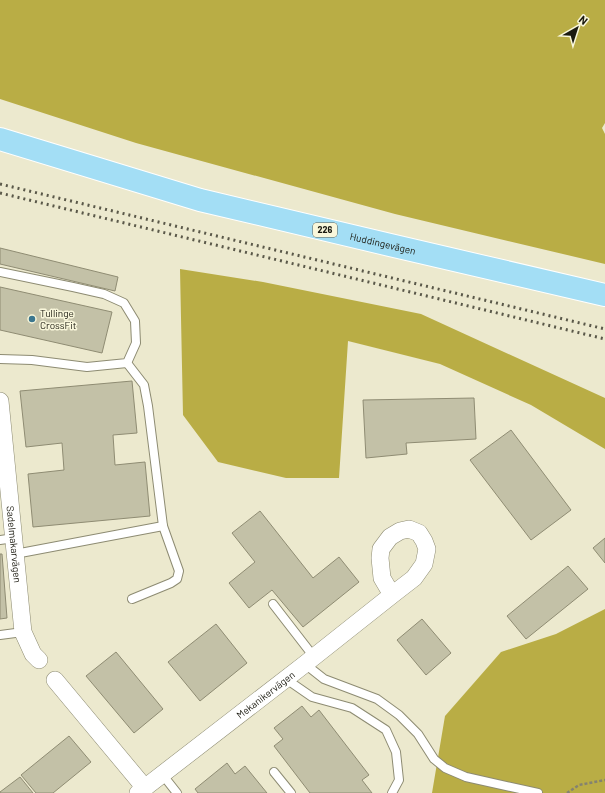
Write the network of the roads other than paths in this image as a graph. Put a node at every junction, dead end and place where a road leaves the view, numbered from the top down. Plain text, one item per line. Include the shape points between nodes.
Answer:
1 (0, 134) edge
2 (0, 139) edge
3 (47, 154) junction
4 (0, 272) edge
5 (605, 295) edge
6 (0, 359) edge
7 (127, 363) junction
8 (0, 401) edge
9 (2, 439) edge
10 (3, 464) edge
11 (163, 526) junction
12 (10, 544) edge
13 (392, 595) dead end
14 (132, 599) dead end
15 (273, 604) dead end
16 (23, 632) junction
17 (0, 635) edge
18 (39, 660) dead end
19 (309, 661) junction
20 (286, 679) junction
21 (55, 680) dead end
22 (274, 772) dead end
23 (162, 774) junction
24 (141, 790) edge
25 (177, 793) edge
26 (291, 793) edge
27 (392, 793) edge
28 (538, 793) edge

1 - 3 main road, Huddingevägen / 226
2 - 3 main road, Huddingevägen / 226
3 - 5 main road, Huddingevägen / 226 via 200,200
4 - 7 lane via 104,294 124,303 134,321 136,343
6 - 7 lane via 87,367
7 - 11 lane via 144,385
8 - 9 street, Sadelmakarvägen
9 - 10 street, Sadelmakarvägen
10 - 12 street, Sadelmakarvägen
11 - 12 lane
11 - 14 lane via 178,571 177,579
12 - 16 street, Sadelmakarvägen
13 - 19 street, Mekanikervägen
15 - 19 lane
16 - 17 lane
16 - 18 street, Sadelmakarvägen
19 - 20 street, Mekanikervägen
19 - 28 lane via 324,678 377,699 399,715 418,734 434,759 445,768 466,777
20 - 23 street, Mekanikervägen
20 - 27 lane via 312,697 352,708 386,730 396,752 399,780
21 - 24 street
22 - 26 lane
23 - 24 street, Mekanikervägen
23 - 25 lane

